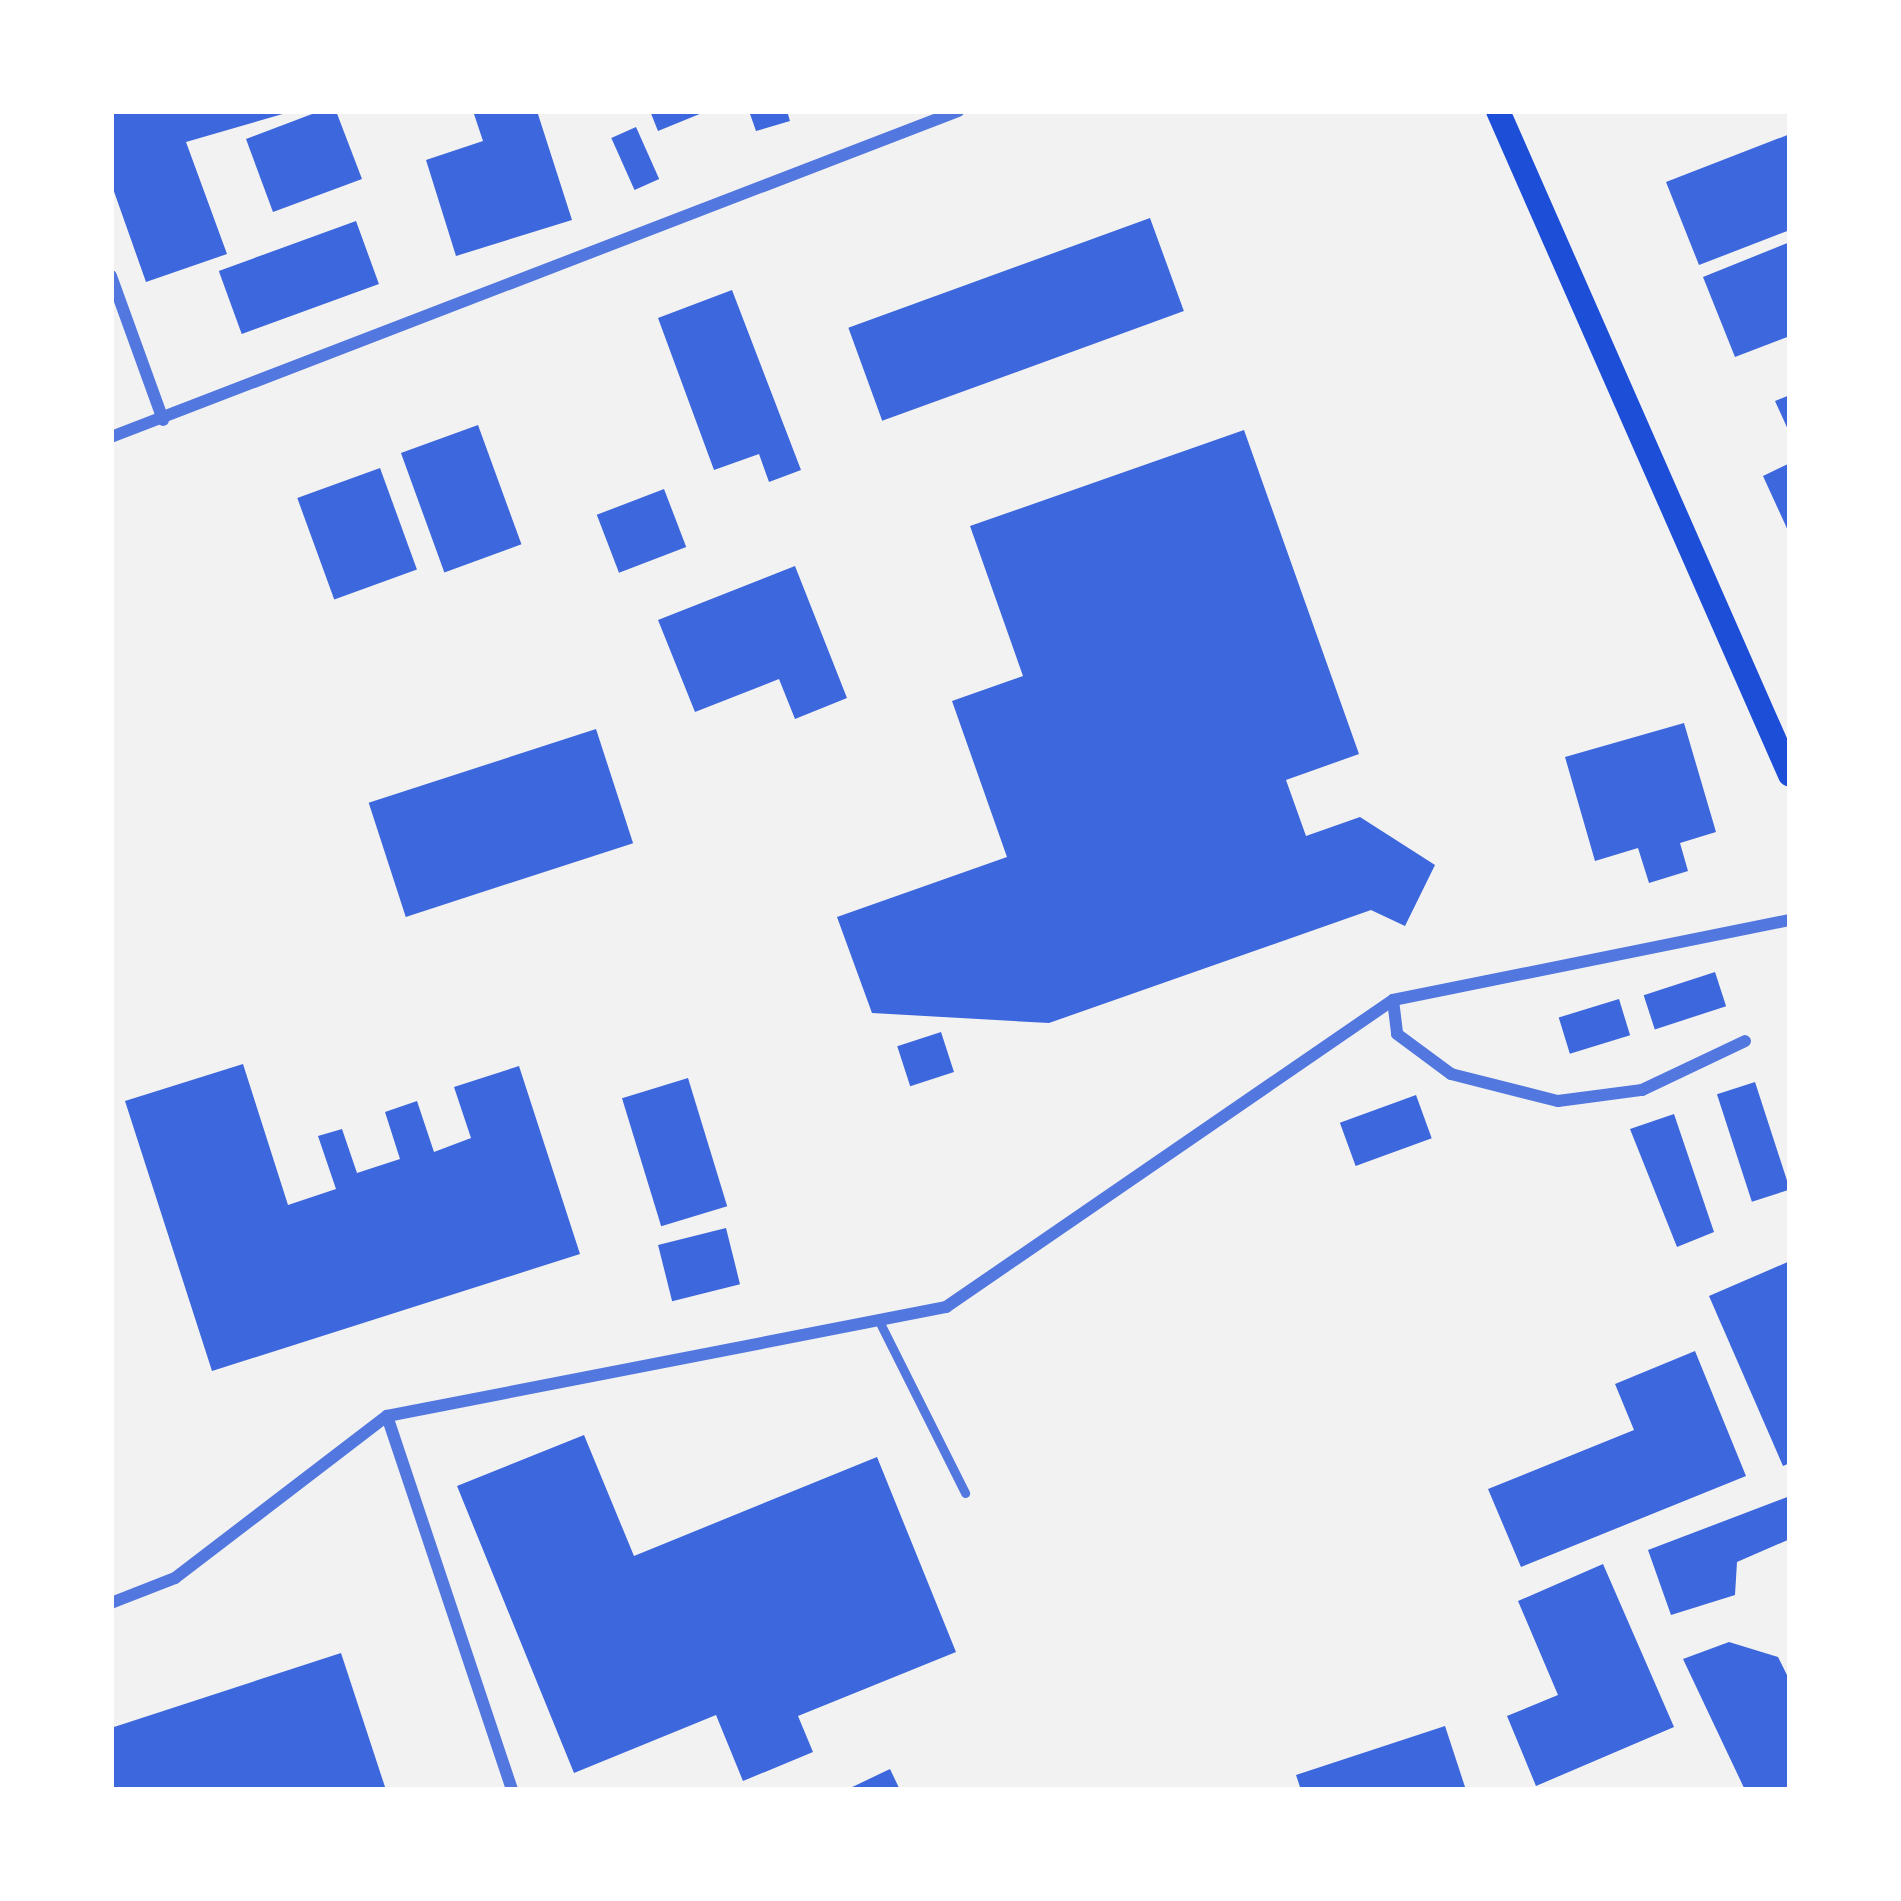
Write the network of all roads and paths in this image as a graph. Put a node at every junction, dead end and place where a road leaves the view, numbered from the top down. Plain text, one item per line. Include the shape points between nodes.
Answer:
1 (958, 111) edge
2 (1498, 111) edge
3 (111, 276) edge
4 (163, 420) junction
5 (111, 437) edge
6 (1790, 775) edge
7 (1790, 920) edge
8 (1394, 1000) junction
9 (1744, 1041) dead end
10 (881, 1325) junction
11 (387, 1417) junction
12 (964, 1493) dead end
13 (111, 1603) edge
14 (512, 1790) edge

1 - 4 street
2 - 6 main road
3 - 4 street
4 - 5 street
7 - 8 street
8 - 9 street via 1396,1034 1451,1074 1558,1101 1642,1090
8 - 10 street via 1055,1238 946,1307
10 - 11 street
10 - 12 lane
11 - 13 street via 175,1578
11 - 14 street

